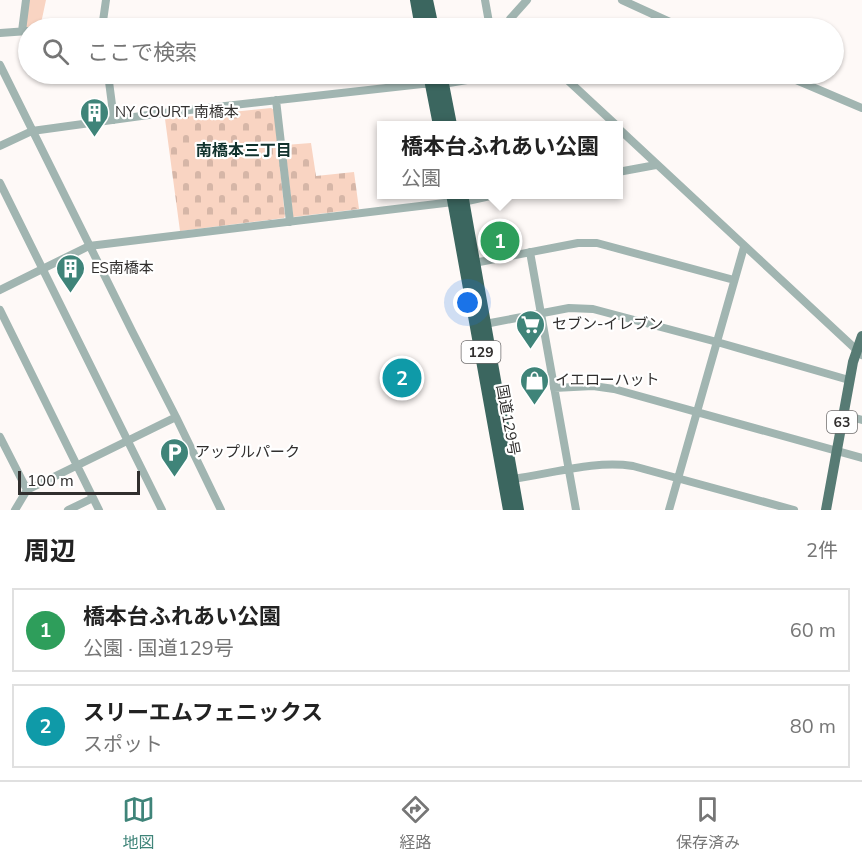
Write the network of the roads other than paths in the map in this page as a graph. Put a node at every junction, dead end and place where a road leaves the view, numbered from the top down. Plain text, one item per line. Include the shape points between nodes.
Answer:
1 (26, 0) edge
2 (106, 0) edge
3 (416, 0) edge
4 (427, 0) edge
5 (485, 0) edge
6 (527, 0) edge
7 (622, 0) edge
8 (26, 18) edge
9 (103, 18) edge
10 (419, 18) edge
11 (431, 18) edge
12 (488, 18) edge
13 (512, 18) edge
14 (661, 18) edge
15 (18, 32) edge
16 (0, 33) edge
17 (0, 65) edge
18 (109, 84) edge
19 (392, 84) edge
20 (436, 84) edge
21 (438, 84) edge
22 (572, 84) edge
23 (806, 84) edge
24 (276, 100) junction
25 (862, 108) edge
26 (114, 120) junction
27 (439, 121) edge
28 (449, 121) edge
29 (611, 121) edge
30 (32, 131) junction
31 (623, 133) edge
32 (0, 146) edge
33 (656, 165) junction
34 (623, 171) edge
35 (0, 183) edge
36 (450, 199) edge
37 (457, 199) edge
38 (457, 199) edge
39 (290, 222) junction
40 (89, 246) junction
41 (744, 247) junction
42 (530, 252) junction
43 (474, 263) junction
44 (42, 270) junction
45 (734, 280) junction
46 (0, 290) edge
47 (0, 310) edge
48 (540, 314) junction
49 (484, 324) junction
50 (862, 336) edge
51 (717, 342) junction
52 (859, 353) edge
53 (849, 380) junction
54 (554, 388) junction
55 (696, 413) junction
56 (843, 415) junction
57 (176, 417) junction
58 (862, 420) edge
59 (0, 437) edge
60 (127, 440) junction
61 (837, 451) junction
62 (4, 453) edge
63 (862, 458) edge
64 (77, 465) junction
65 (569, 470) junction
66 (678, 478) junction
67 (512, 480) junction
68 (27, 490) junction
69 (93, 498) junction
70 (15, 510) edge
71 (68, 510) edge
72 (99, 510) edge
73 (162, 510) edge
74 (221, 510) edge
75 (509, 510) edge
76 (518, 510) edge
77 (576, 510) edge
78 (669, 510) edge
79 (794, 510) edge
80 (826, 510) edge

1 - 8 street
2 - 9 street
3 - 10 highway
4 - 11 highway
5 - 12 street
6 - 13 street
7 - 14 street
15 - 16 street
17 - 30 street
18 - 26 street
19 - 24 street
20 - 27 highway
21 - 28 highway
22 - 29 street
23 - 25 street
24 - 26 street
24 - 39 street
26 - 30 street
30 - 32 street
30 - 40 street
31 - 33 street
33 - 34 street
33 - 41 street
35 - 44 street
36 - 39 street
37 - 43 highway, 国道129号 / 129
38 - 75 highway, 国道129号 / 129
39 - 40 street
40 - 44 street
40 - 57 street
41 - 45 street
41 - 52 street
42 - 43 street
42 - 45 street via 597,243
42 - 48 street
43 - 49 highway, 国道129号 / 129
44 - 46 street
44 - 60 street
45 - 51 street
47 - 64 street
48 - 49 street
48 - 51 street via 569,308 593,309
48 - 54 street
49 - 67 highway, 国道129号 / 129
50 - 52 main road, 63
51 - 53 street
51 - 55 street
52 - 53 main road, 63
53 - 56 main road, 63
54 - 55 street via 602,387
54 - 65 street
55 - 61 street
55 - 66 street
56 - 58 street
56 - 61 main road, 63
57 - 60 street
57 - 74 street
59 - 62 street
60 - 64 street
60 - 73 street
61 - 63 street
61 - 80 main road, 63
62 - 68 street
64 - 68 street
64 - 69 street
65 - 66 street via 613,464
65 - 67 street
65 - 77 street
66 - 78 street
66 - 79 street
67 - 76 highway, 国道129号 / 129
68 - 70 street
69 - 71 street
69 - 72 street

